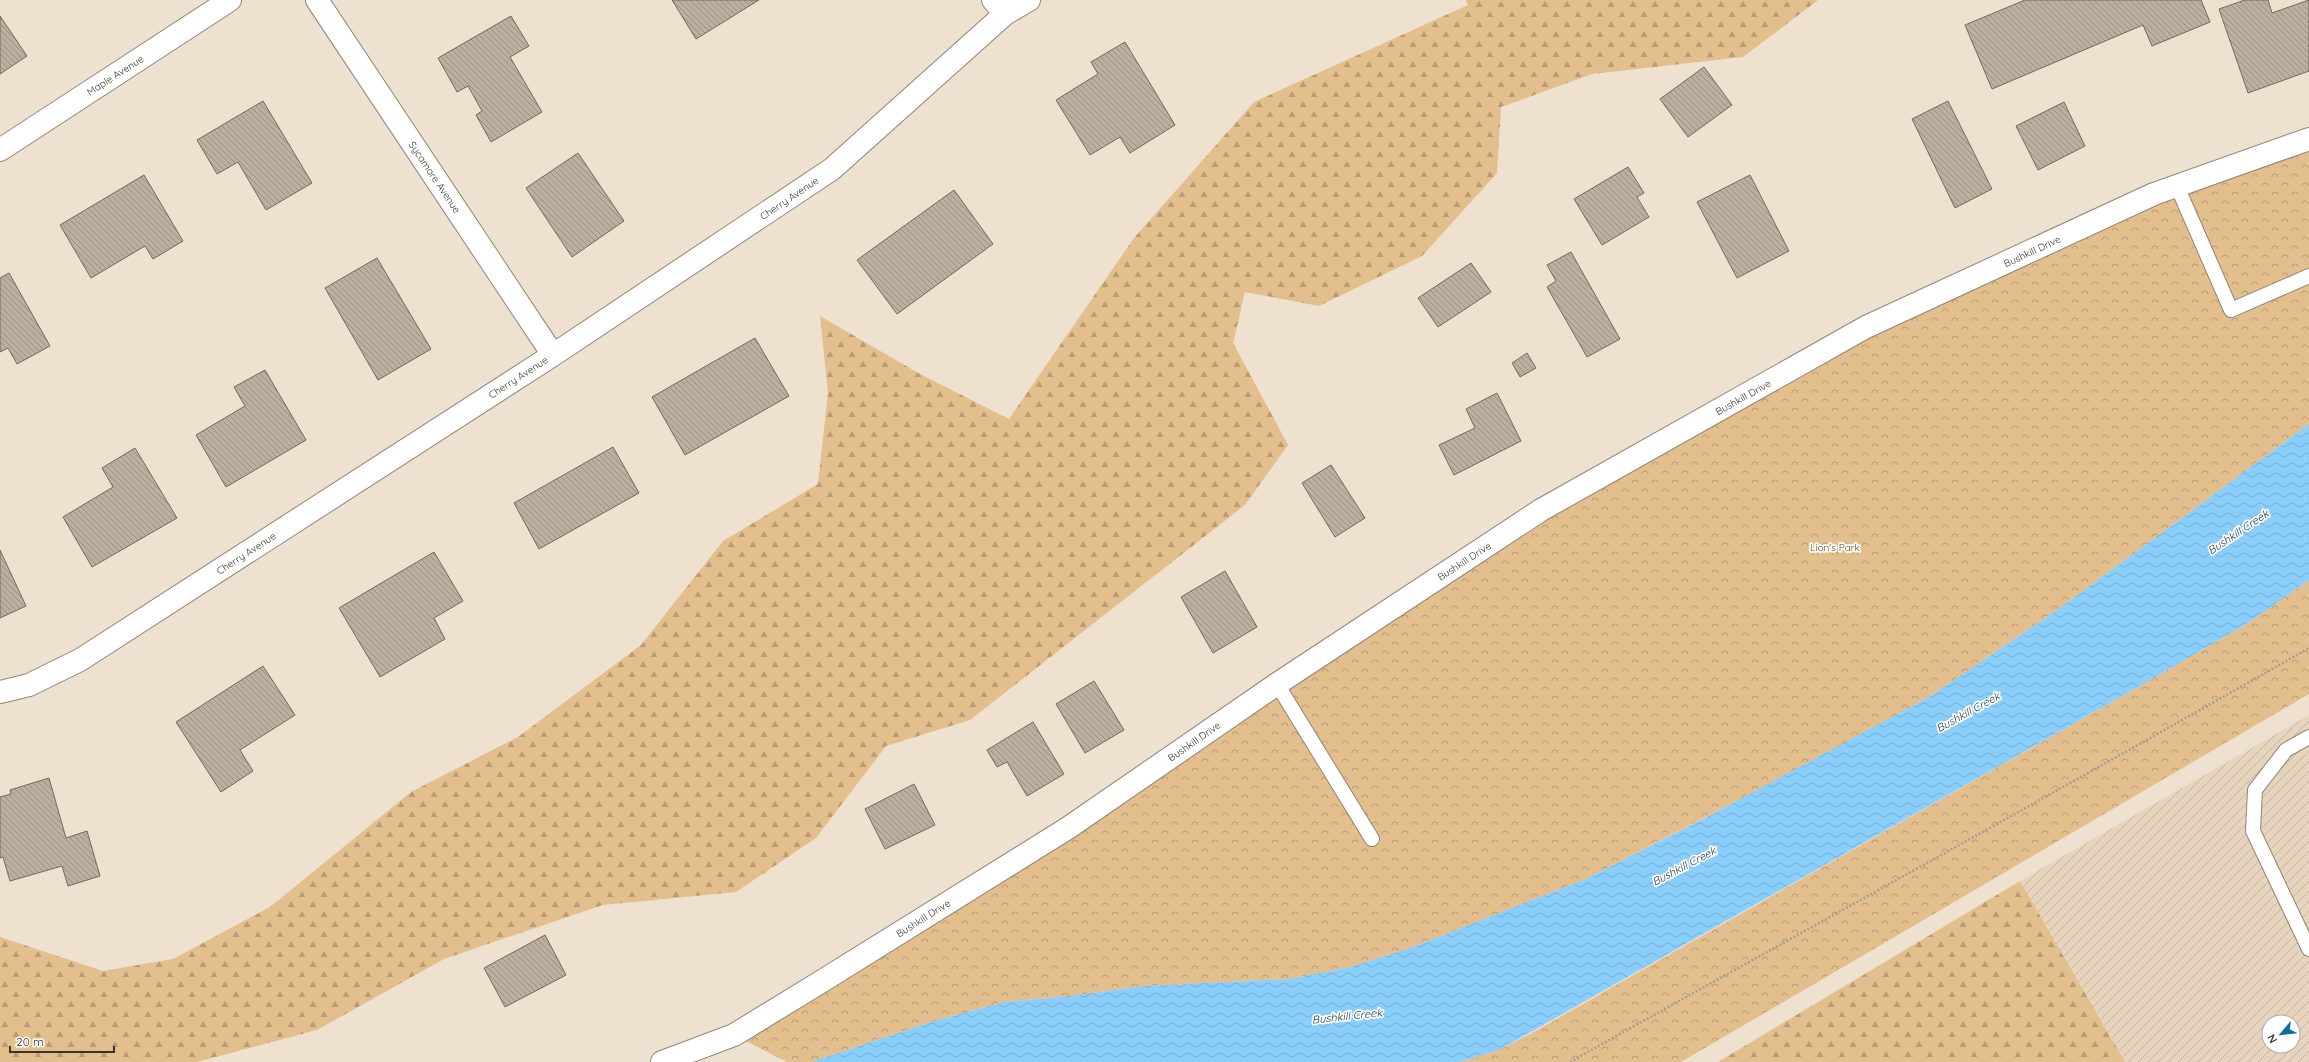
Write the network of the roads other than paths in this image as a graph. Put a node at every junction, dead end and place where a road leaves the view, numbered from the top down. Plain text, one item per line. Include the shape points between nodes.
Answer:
1 (230, 0) edge
2 (317, 0) edge
3 (1030, 0) edge
4 (999, 7) edge
5 (2309, 140) edge
6 (0, 150) edge
7 (2177, 186) junction
8 (2309, 276) edge
9 (553, 355) junction
10 (1277, 684) junction
11 (0, 692) edge
12 (2309, 737) edge
13 (1372, 840) dead end
14 (2309, 949) edge
15 (662, 1062) edge

1 - 6 street, Maple Avenue
2 - 9 street, Sycamore Avenue
3 - 4 street, Cherry Avenue
4 - 9 street, Cherry Avenue via 832,169
5 - 7 street, Bushkill Drive
7 - 8 lane via 2231,310
7 - 10 street, Bushkill Drive via 2154,194 1866,327 1541,510
9 - 11 street, Cherry Avenue via 80,660 29,685
10 - 13 lane
10 - 15 street, Bushkill Drive via 1068,828 734,1035
12 - 14 lane via 2286,750 2255,790 2253,831

